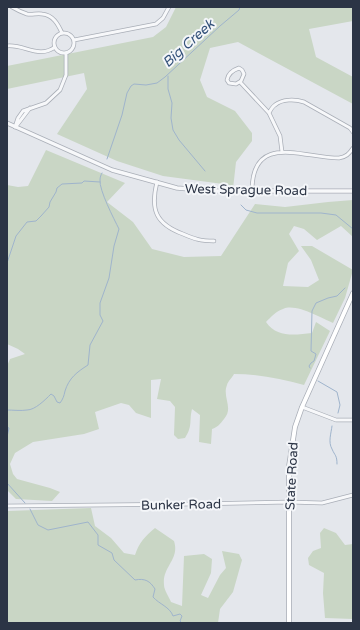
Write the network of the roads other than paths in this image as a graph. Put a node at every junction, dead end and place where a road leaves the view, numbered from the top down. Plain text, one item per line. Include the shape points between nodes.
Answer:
1 (12, 7) edge
2 (169, 7) edge
3 (62, 33) junction
4 (74, 40) junction
5 (7, 46) edge
6 (54, 47) junction
7 (66, 53) junction
8 (240, 82) junction
9 (269, 113) junction
10 (7, 123) edge
11 (15, 127) junction
12 (353, 132) edge
13 (353, 148) edge
14 (282, 152) junction
15 (157, 182) junction
16 (252, 191) junction
17 (353, 191) edge
18 (214, 241) dead end
19 (353, 293) edge
20 (302, 407) junction
21 (353, 420) edge
22 (353, 495) edge
23 (289, 502) junction
24 (7, 506) edge
25 (289, 623) edge

1 - 3 street via 29,14 49,16 58,23
2 - 4 street via 156,24
3 - 4 street via 70,35
3 - 6 street via 54,38
4 - 7 street via 73,47
5 - 6 street via 14,45 33,52 51,50
6 - 7 street via 59,52
7 - 11 street via 66,75 60,90 46,103 23,111
8 - 8 street via 244,74 239,68 229,74 227,80 232,84
8 - 9 street
9 - 12 street via 275,105 288,100 298,100
9 - 14 street via 280,136
10 - 11 street, West Sprague Road
11 - 15 street, West Sprague Road via 112,170
13 - 14 street via 345,157 339,158
14 - 16 street via 266,157 256,166
15 - 16 street, West Sprague Road via 177,188
15 - 18 street via 153,200 161,221 168,227 201,241
16 - 17 street, West Sprague Road
19 - 20 main road, State Road
20 - 21 street via 336,420
20 - 23 main road, State Road via 290,453
22 - 23 street, Bunker Road via 322,503
23 - 24 street, Bunker Road
23 - 25 main road, State Road

